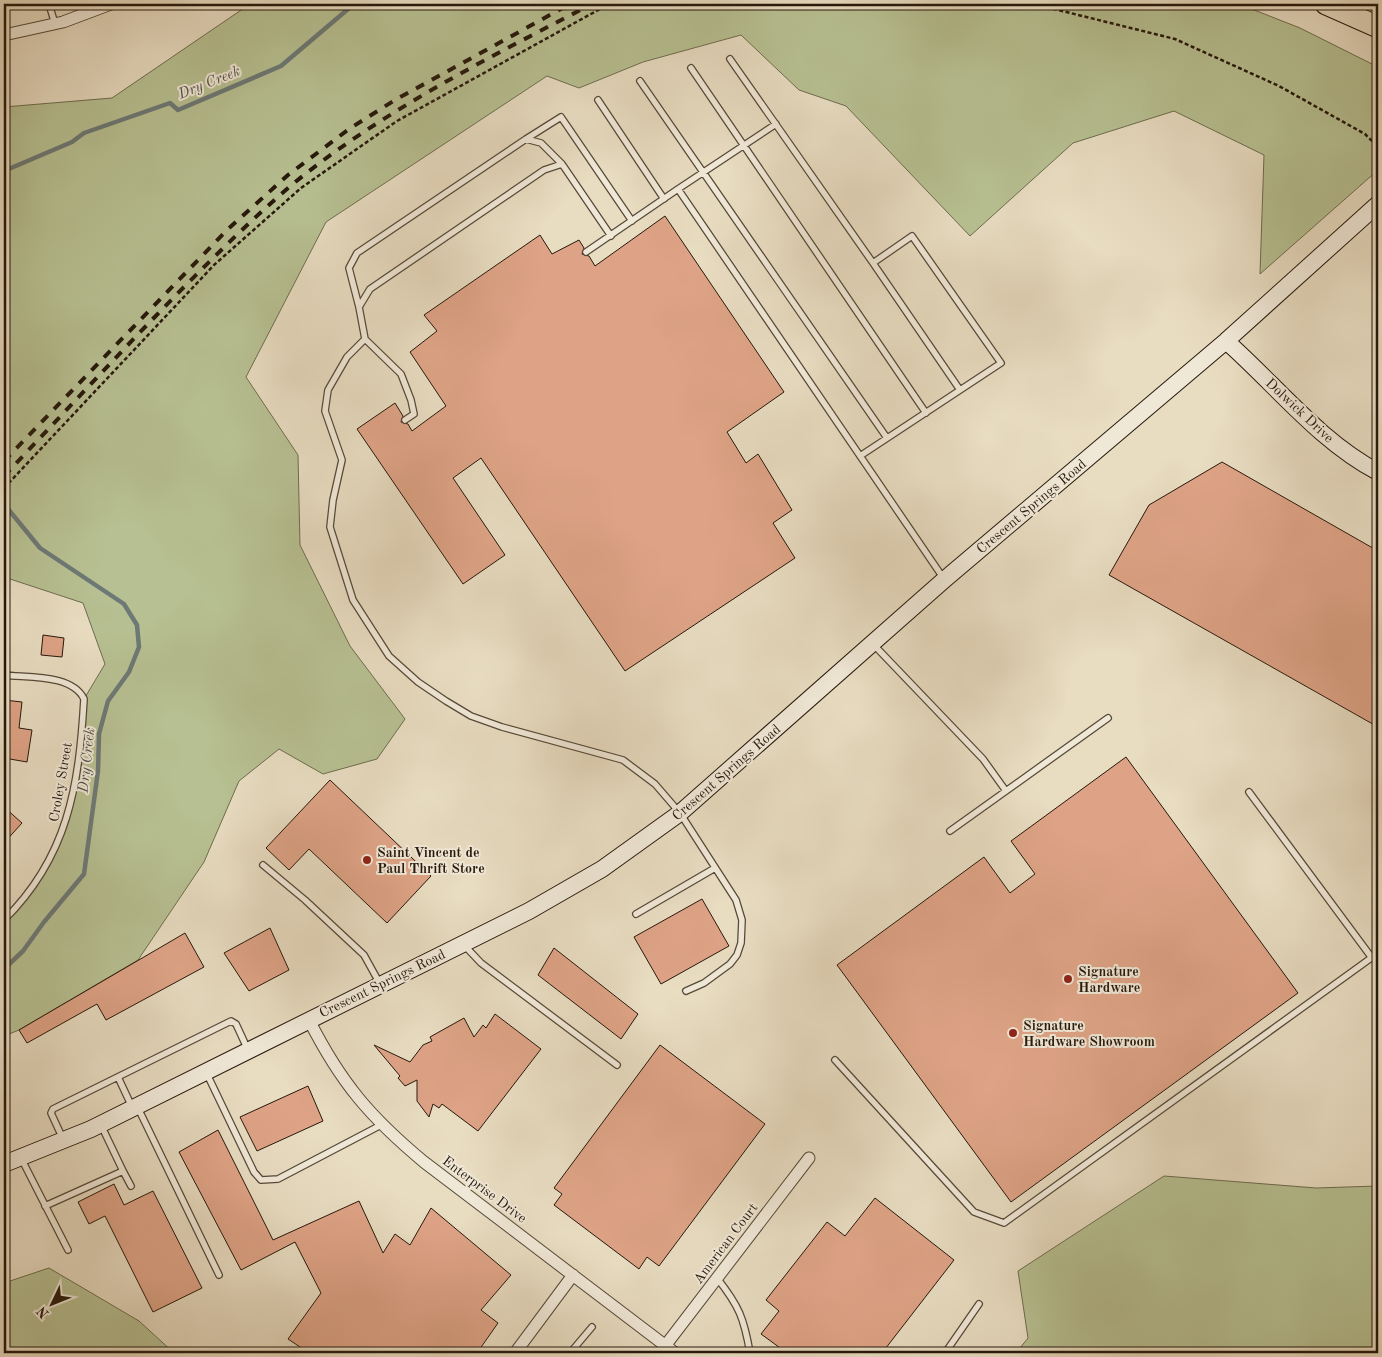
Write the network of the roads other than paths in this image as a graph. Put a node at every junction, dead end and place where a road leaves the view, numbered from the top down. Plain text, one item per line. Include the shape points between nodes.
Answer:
1 (49, 4) edge
2 (111, 4) edge
3 (1326, 4) edge
4 (55, 24) junction
5 (1378, 27) edge
6 (4, 35) edge
7 (730, 59) dead end
8 (690, 68) dead end
9 (640, 81) dead end
10 (598, 100) dead end
11 (776, 124) junction
12 (526, 139) junction
13 (745, 145) junction
14 (562, 164) junction
15 (704, 172) junction
16 (678, 189) junction
17 (664, 199) junction
18 (1378, 204) edge
19 (632, 221) junction
20 (611, 236) junction
21 (586, 252) dead end
22 (873, 263) junction
23 (359, 307) junction
24 (365, 339) junction
25 (1226, 341) junction
26 (960, 390) junction
27 (926, 413) junction
28 (405, 420) dead end
29 (887, 438) junction
30 (860, 456) junction
31 (1378, 472) edge
32 (944, 580) junction
33 (873, 644) junction
34 (4, 675) edge
35 (1108, 718) dead end
36 (1006, 791) junction
37 (1249, 792) dead end
38 (680, 813) junction
39 (950, 831) dead end
40 (263, 865) dead end
41 (715, 868) junction
42 (636, 914) dead end
43 (4, 920) edge
44 (462, 943) junction
45 (1378, 953) edge
46 (1372, 958) junction
47 (380, 984) junction
48 (686, 991) dead end
49 (308, 1020) junction
50 (248, 1050) junction
51 (835, 1060) dead end
52 (617, 1066) dead end
53 (206, 1071) junction
54 (118, 1077) junction
55 (134, 1107) junction
56 (101, 1124) junction
57 (381, 1125) junction
58 (64, 1142) junction
59 (809, 1158) dead end
60 (10, 1160) edge
61 (123, 1171) junction
62 (131, 1186) dead end
63 (45, 1206) junction
64 (68, 1250) dead end
65 (219, 1275) dead end
66 (573, 1275) junction
67 (717, 1278) junction
68 (979, 1304) dead end
69 (592, 1326) dead end
70 (670, 1350) edge
71 (515, 1353) edge
72 (570, 1353) edge
73 (750, 1353) edge
74 (945, 1353) edge

1 - 4 lane
2 - 4 street
3 - 5 highway
4 - 6 street
7 - 11 lane
8 - 13 lane
9 - 15 lane
10 - 17 lane
11 - 13 lane
11 - 22 lane
12 - 14 lane via 540,143
12 - 19 lane via 561,117
12 - 23 lane via 357,253 349,268
13 - 15 lane
13 - 27 lane
14 - 20 lane
14 - 23 lane via 544,170 370,289
15 - 16 lane
15 - 29 lane
16 - 17 lane
16 - 30 lane
17 - 19 lane
18 - 25 main road, Crescent Springs Road
19 - 20 lane
20 - 21 lane
22 - 26 lane
22 - 26 lane via 912,236 1001,363
23 - 24 lane
24 - 28 lane via 401,374 414,414
24 - 38 lane via 347,357 328,390 324,411 342,460 330,527 353,600 368,626 389,656 418,682 471,716 623,760 655,784
25 - 31 main road, Dolwick Drive via 1333,441
25 - 32 main road, Crescent Springs Road
26 - 27 lane
27 - 29 lane
29 - 30 lane
30 - 32 lane
32 - 33 main road, Crescent Springs Road
33 - 36 lane via 983,759
33 - 38 main road, Crescent Springs Road
34 - 43 lane, Croley Street via 62,682 80,691 84,699 71,806 65,828 46,868
35 - 36 lane
36 - 39 lane
37 - 46 lane
38 - 41 lane
38 - 44 main road, Crescent Springs Road via 602,869 529,911
40 - 47 lane via 364,955
41 - 42 lane
41 - 48 lane via 736,900 742,920 741,943 730,964 704,983
44 - 47 main road, Crescent Springs Road
44 - 52 lane via 481,963
45 - 46 lane
46 - 51 lane via 1004,1223 974,1212
47 - 49 main road, Crescent Springs Road
49 - 50 main road, Crescent Springs Road
49 - 57 street, Enterprise Drive via 341,1077
50 - 53 main road, Crescent Springs Road
50 - 54 lane via 236,1024 231,1021
53 - 55 main road, Crescent Springs Road
53 - 57 lane via 254,1172 261,1180 278,1179
54 - 55 lane
54 - 58 lane via 53,1109 51,1113
55 - 56 main road, Crescent Springs Road
55 - 65 lane
56 - 58 main road, Crescent Springs Road
56 - 61 lane
57 - 66 street, Enterprise Drive via 424,1162
58 - 60 main road, Crescent Springs Road
59 - 67 street, American Court
60 - 63 lane
61 - 62 lane
61 - 63 lane
63 - 64 lane
66 - 70 street, Enterprise Drive
66 - 71 street
67 - 70 street, American Court
67 - 73 lane via 742,1315
68 - 74 lane
69 - 72 lane

